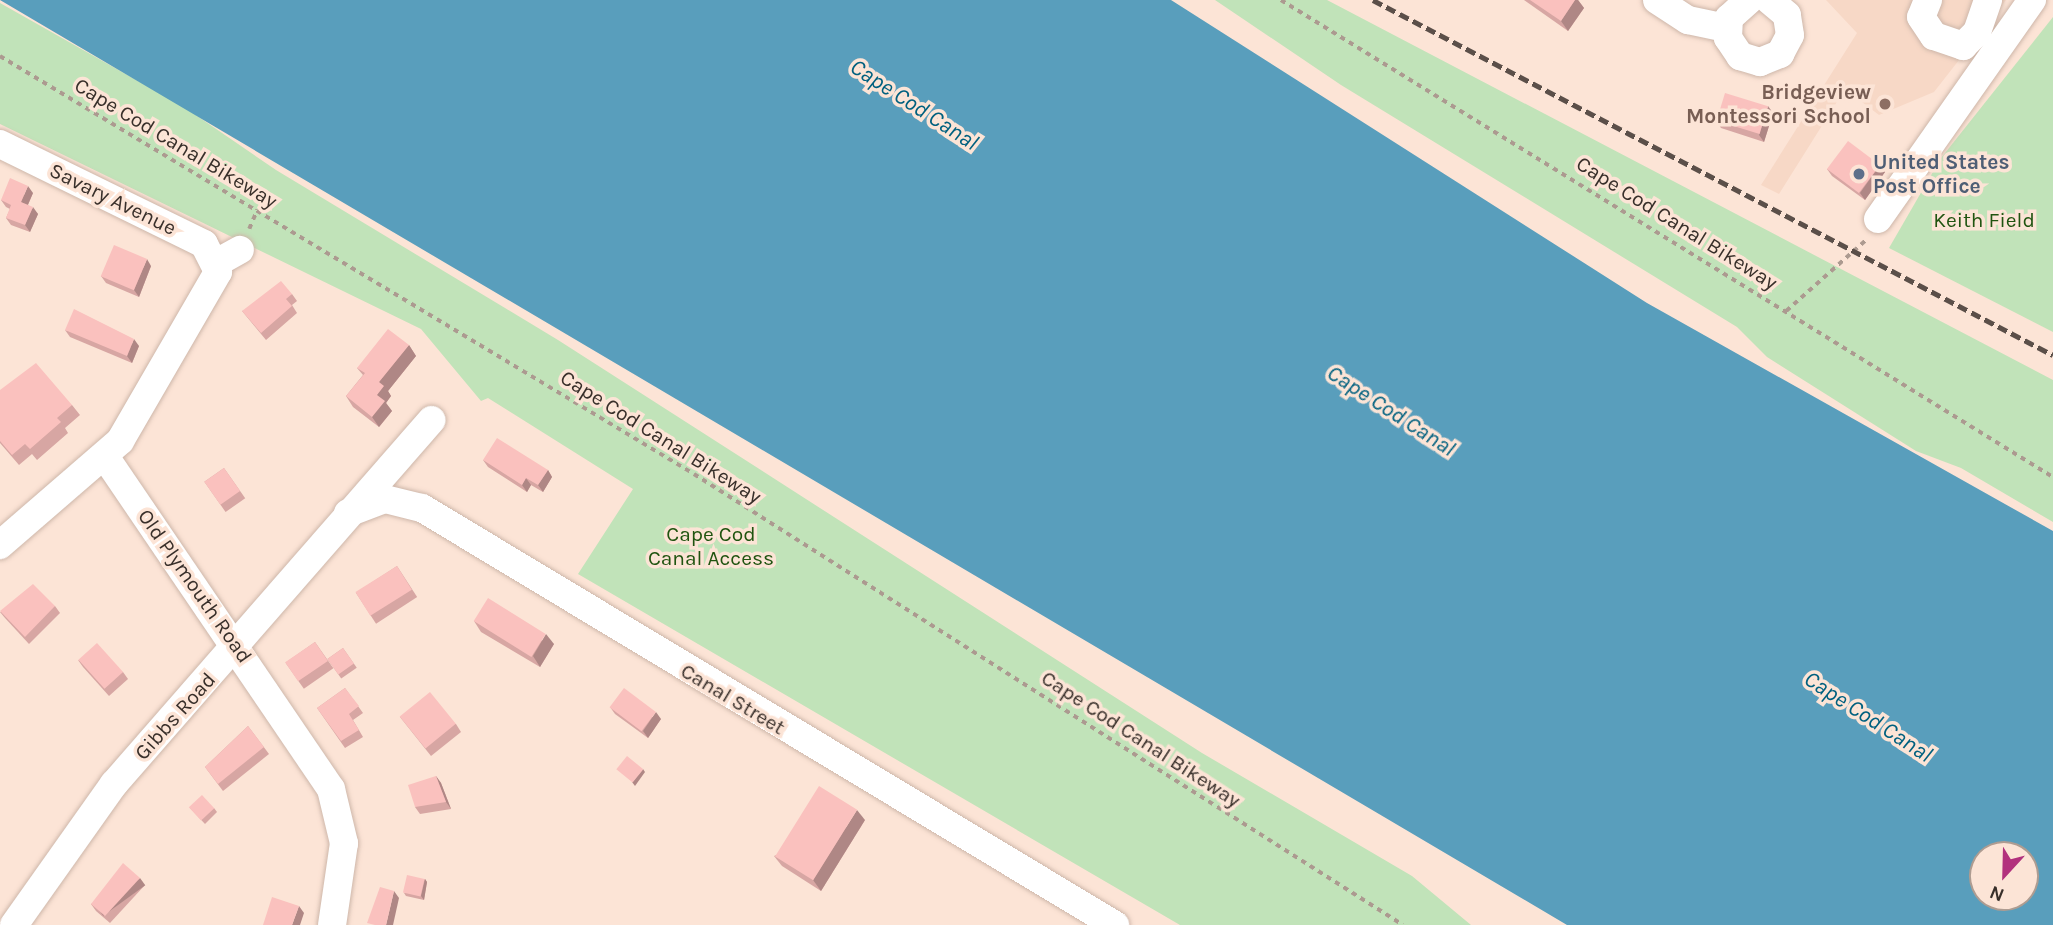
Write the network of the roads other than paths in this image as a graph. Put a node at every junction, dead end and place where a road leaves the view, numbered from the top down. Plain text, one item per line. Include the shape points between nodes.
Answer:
1 (1657, 0) edge
2 (1749, 0) edge
3 (1769, 0) edge
4 (1928, 0) edge
5 (1988, 0) edge
6 (2032, 0) edge
7 (1727, 28) junction
8 (0, 144) edge
9 (1878, 219) road end
10 (430, 420) dead end
11 (106, 458) junction
12 (348, 513) junction
13 (0, 545) edge
14 (236, 645) junction
15 (14, 925) edge
16 (332, 925) edge
17 (1115, 925) edge

1 - 7 street via 1688,20
2 - 7 street via 1735,9
3 - 7 street via 1790,25 1780,54 1749,61 1732,48
4 - 5 street via 1921,16 1934,36 1963,46 1977,32
6 - 9 street
8 - 11 street, Savary Avenue via 229,256
10 - 12 street, Gibbs Road
11 - 13 street
11 - 14 street, Old Plymouth Road
12 - 14 street, Gibbs Road
12 - 17 street, Canal Street via 385,499 422,508
14 - 15 street, Gibbs Road via 89,815
14 - 16 street, Old Plymouth Road via 331,789 344,843

